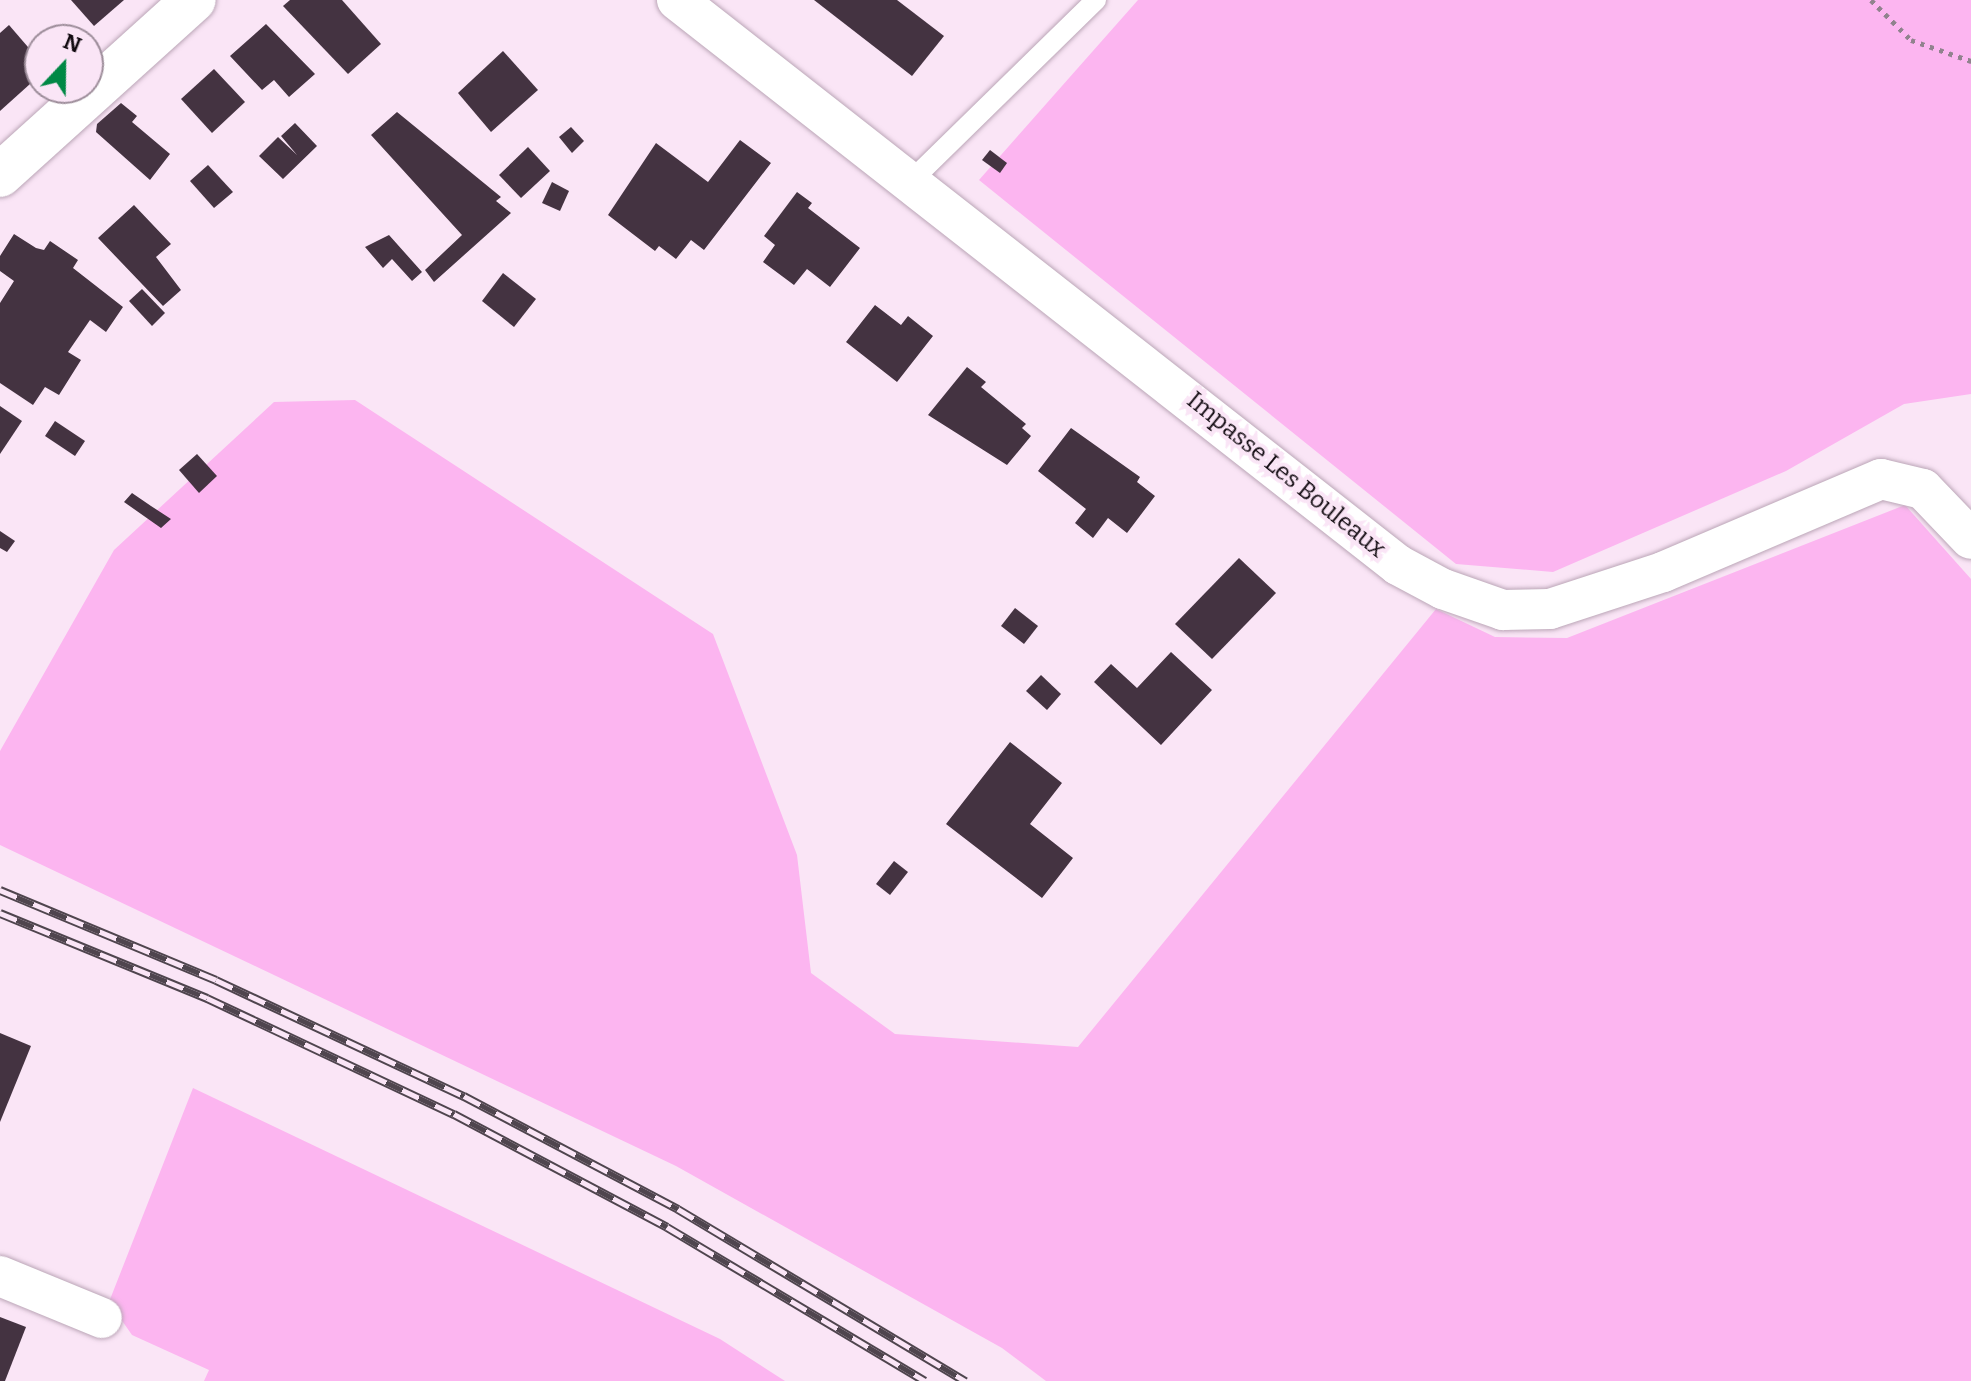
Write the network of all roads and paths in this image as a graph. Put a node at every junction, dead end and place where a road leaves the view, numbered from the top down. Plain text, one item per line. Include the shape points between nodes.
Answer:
1 (194, 0) edge
2 (677, 0) edge
3 (1096, 0) edge
4 (1871, 0) edge
5 (1971, 61) edge
6 (0, 175) edge
7 (911, 181) junction
8 (1971, 539) edge
9 (0, 1276) edge
10 (102, 1318) dead end

1 - 6 street
2 - 7 street, Impasse Les Bouleaux
3 - 7 lane
4 - 5 path via 1911,40
7 - 8 street, Impasse Les Bouleaux via 1398,565 1488,605 1550,609 1663,572 1881,479 1923,489
9 - 10 street

